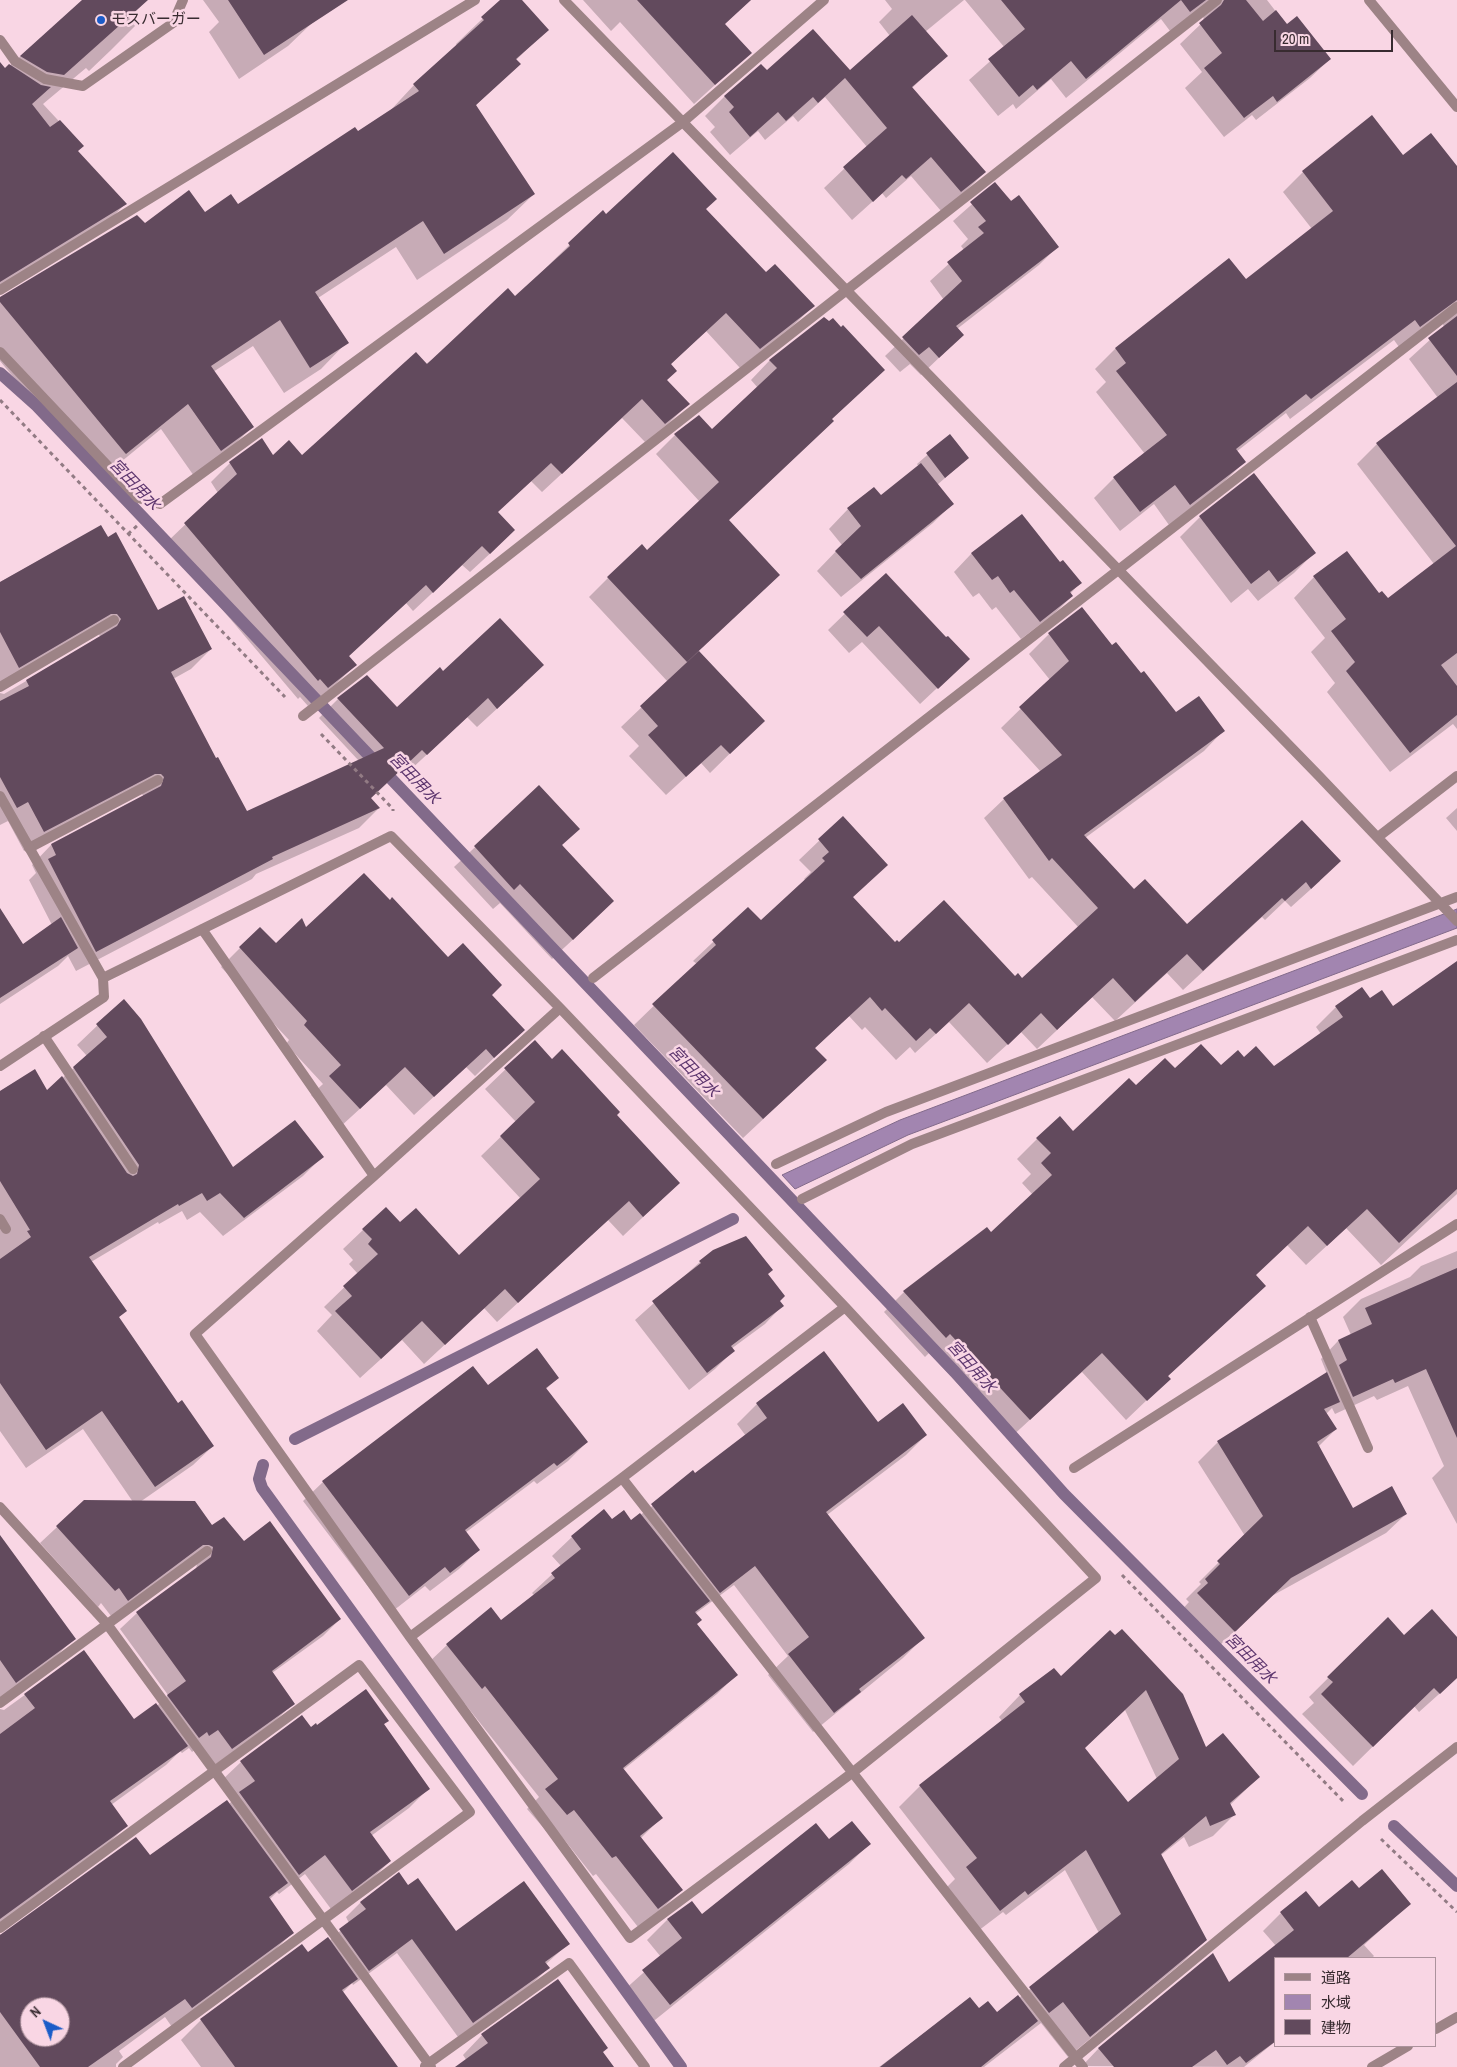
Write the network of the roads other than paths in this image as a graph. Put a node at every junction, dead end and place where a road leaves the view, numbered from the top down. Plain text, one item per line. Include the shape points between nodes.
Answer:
1 (183, 0) edge
2 (475, 0) edge
3 (564, 0) edge
4 (824, 0) edge
5 (1217, 0) edge
6 (1369, 0) edge
7 (0, 40) edge
8 (1457, 108) edge
9 (683, 122) junction
10 (0, 290) edge
11 (846, 291) junction
12 (1457, 307) edge
13 (0, 352) edge
14 (1118, 569) junction
15 (114, 620) dead end
16 (0, 686) edge
17 (303, 716) road end
18 (1457, 776) edge
19 (158, 780) dead end
20 (0, 796) edge
21 (1378, 837) junction
22 (29, 848) junction
23 (1457, 897) edge
24 (1440, 904) junction
25 (1457, 921) edge
26 (202, 930) junction
27 (1457, 940) edge
28 (102, 978) junction
29 (593, 978) dead end
30 (560, 1008) junction
31 (44, 1036) junction
32 (0, 1066) edge
33 (776, 1164) dead end
34 (132, 1169) dead end
35 (374, 1176) junction
36 (802, 1199) dead end
37 (0, 1219) edge
38 (1457, 1224) edge
39 (6, 1229) dead end
40 (846, 1307) junction
41 (1310, 1317) junction
42 (1368, 1448) dead end
43 (1074, 1468) dead end
44 (622, 1478) junction
45 (0, 1507) edge
46 (207, 1551) dead end
47 (108, 1624) junction
48 (410, 1637) junction
49 (0, 1703) edge
50 (1457, 1747) edge
51 (215, 1771) junction
52 (852, 1773) junction
53 (324, 1920) junction
54 (0, 1928) edge
55 (1457, 2017) edge
56 (1437, 2028) edge
57 (1406, 2047) edge
58 (1076, 2058) junction
59 (428, 2066) edge
60 (123, 2067) edge
61 (645, 2067) edge
62 (1064, 2067) edge
63 (1083, 2067) edge
64 (1372, 2067) edge

1 - 7 street via 173,23 83,86 45,79 15,61
2 - 10 street
3 - 9 street
4 - 9 street
5 - 11 street
6 - 8 street
9 - 11 street
9 - 13 street via 160,504 138,498
11 - 14 street
11 - 17 street
12 - 14 street
14 - 21 street
14 - 29 street
15 - 16 street
18 - 21 street
19 - 22 street
20 - 22 street
21 - 24 street
22 - 28 street
23 - 24 street
24 - 25 street
24 - 33 street via 886,1112
26 - 28 street
26 - 30 street via 391,836
26 - 35 street
27 - 36 street via 912,1144
28 - 31 street via 104,997
30 - 35 street
30 - 40 street
31 - 32 street
31 - 34 street
35 - 48 street via 195,1334
37 - 39 street
38 - 41 street
40 - 44 street
40 - 52 street via 1096,1578
41 - 42 street
41 - 43 street
44 - 48 street
44 - 52 street
45 - 47 street
46 - 47 street
47 - 49 street
47 - 51 street
48 - 52 street via 630,1938
50 - 58 street via 1362,1821
51 - 53 street
51 - 53 street via 359,1665 470,1812
51 - 54 street
52 - 58 street
53 - 59 street
53 - 60 street
55 - 56 street
57 - 64 street
58 - 62 street
58 - 63 street
59 - 61 street via 569,1963

